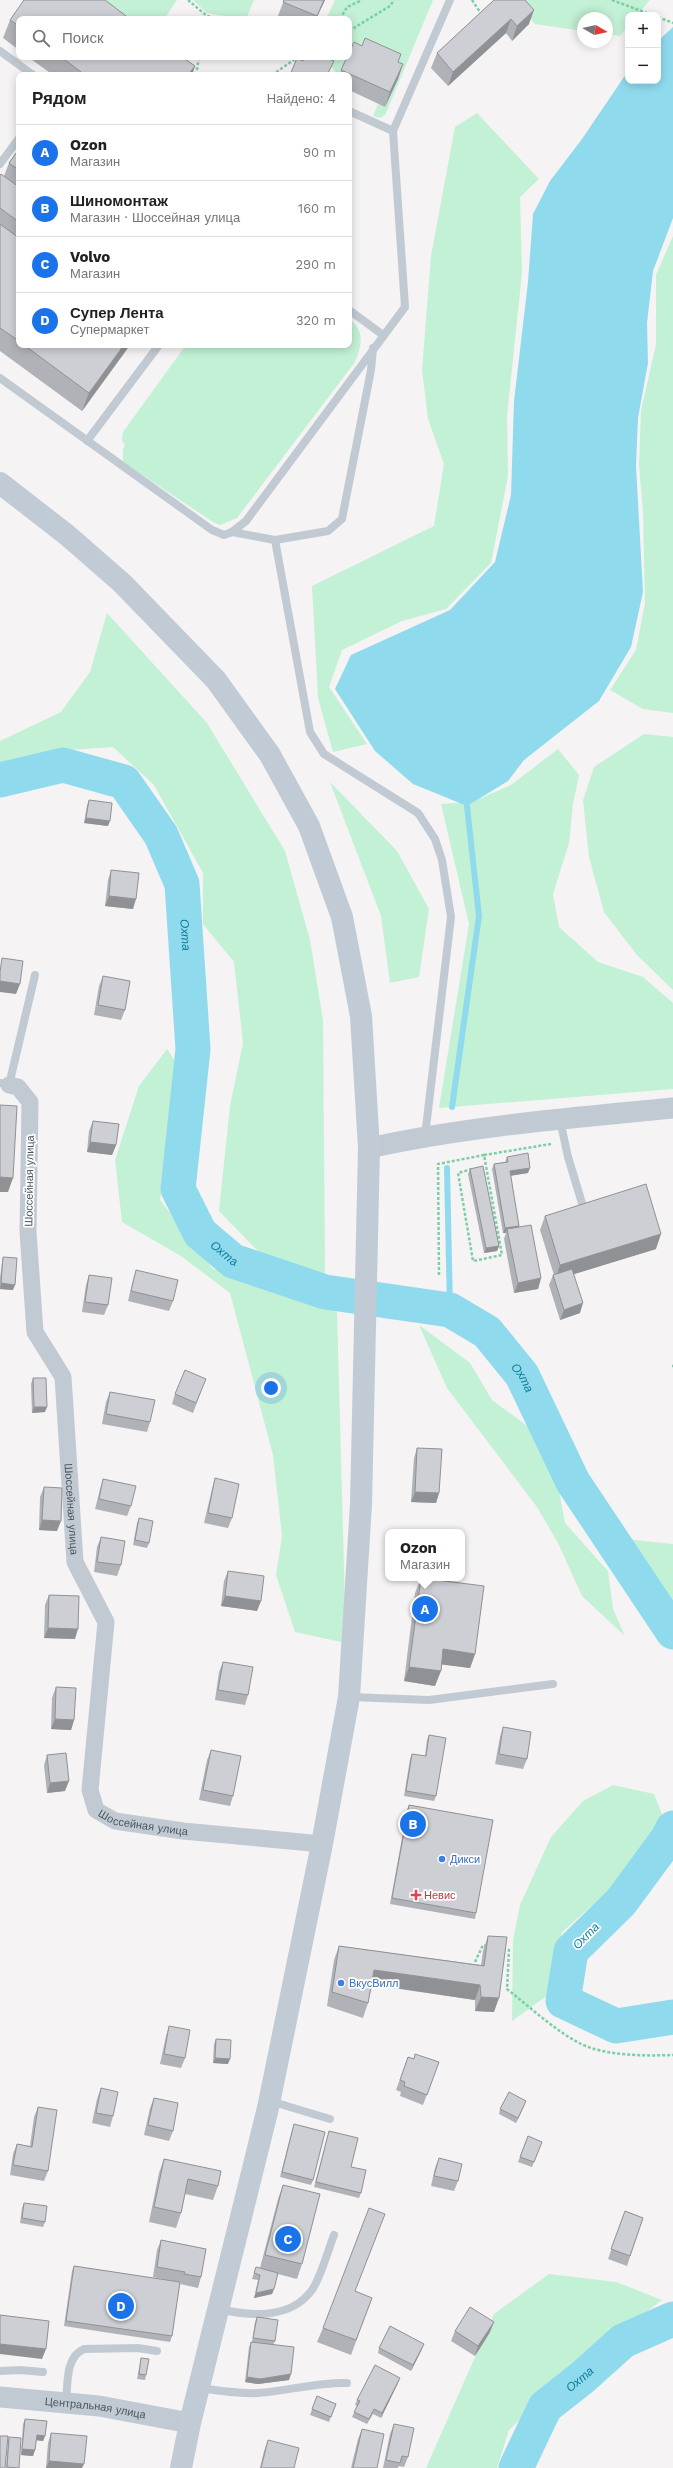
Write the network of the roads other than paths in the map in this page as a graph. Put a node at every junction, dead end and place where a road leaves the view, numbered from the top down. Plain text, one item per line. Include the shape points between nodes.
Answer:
1 (450, 0) edge
2 (0, 51) edge
3 (29, 72) edge
4 (352, 112) edge
5 (393, 131) junction
6 (16, 142) edge
7 (0, 164) edge
8 (352, 312) edge
9 (383, 335) junction
10 (156, 348) edge
11 (373, 348) junction
12 (0, 378) edge
13 (87, 441) junction
14 (0, 483) edge
15 (232, 532) junction
16 (275, 540) junction
17 (35, 975) dead end
18 (4, 1084) edge
19 (673, 1108) edge
20 (560, 1119) junction
21 (425, 1138) junction
22 (369, 1148) junction
23 (585, 1213) edge
24 (553, 1684) dead end
25 (349, 1696) junction
26 (322, 1844) junction
27 (269, 2100) junction
28 (330, 2119) dead end
29 (334, 2235) dead end
30 (218, 2309) junction
31 (157, 2351) dead end
32 (0, 2371) edge
33 (43, 2372) dead end
34 (347, 2383) dead end
35 (198, 2388) junction
36 (0, 2397) edge
37 (66, 2402) junction
38 (190, 2423) junction
39 (181, 2468) edge

1 - 5 lane
2 - 3 lane
4 - 5 lane
5 - 9 lane via 405,307
6 - 7 lane
8 - 9 lane
9 - 11 lane
10 - 13 lane
11 - 15 lane via 246,520
11 - 16 lane via 372,370 342,519 328,531
12 - 13 lane
13 - 15 lane via 212,530 224,535
14 - 22 main road via 67,535 122,583 210,674 277,768 309,826 342,917 361,1016
15 - 16 lane
16 - 21 lane via 310,732 324,754 418,813 435,839 442,860 452,917
17 - 18 lane
18 - 26 street, Шоссейная улица via 18,1087 30,1102 28,1232 35,1332 63,1377 76,1562 106,1622 90,1790 96,1810 115,1821 168,1829
19 - 20 street
20 - 21 street
20 - 23 lane
21 - 22 street
22 - 25 main road via 360,1504
24 - 25 lane via 429,1700
25 - 26 main road
26 - 27 main road
27 - 28 lane
27 - 30 main road
29 - 30 lane via 313,2289 300,2302 268,2315 247,2315
30 - 35 main road
31 - 37 lane via 138,2348 84,2349 76,2352 71,2360
32 - 33 lane
34 - 35 lane via 331,2382 259,2393
35 - 38 main road
36 - 37 street, Центральная улица
37 - 38 street, Центральная улица
38 - 39 main road

